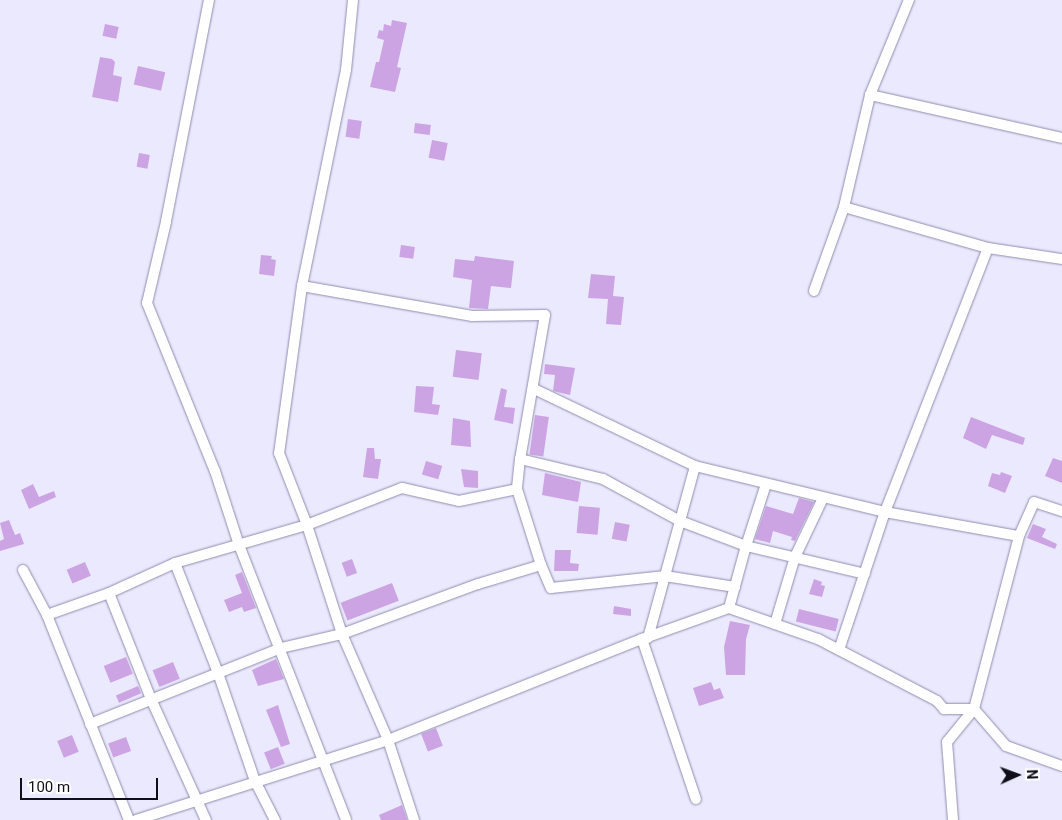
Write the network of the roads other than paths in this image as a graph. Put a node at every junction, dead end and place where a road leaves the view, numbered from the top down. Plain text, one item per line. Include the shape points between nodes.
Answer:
1 (209, 0) edge
2 (353, 0) edge
3 (909, 0) edge
4 (870, 95) junction
5 (1062, 138) edge
6 (844, 207) junction
7 (988, 248) junction
8 (1062, 259) edge
9 (302, 286) junction
10 (814, 291) dead end
11 (534, 389) junction
12 (520, 459) junction
13 (695, 466) junction
14 (766, 484) junction
15 (517, 489) junction
16 (823, 498) junction
17 (1062, 511) edge
18 (885, 512) junction
19 (680, 520) junction
20 (307, 525) junction
21 (1019, 536) junction
22 (239, 544) junction
23 (746, 546) junction
24 (795, 557) junction
25 (175, 563) junction
26 (541, 565) junction
27 (23, 570) dead end
28 (865, 574) junction
29 (665, 576) junction
30 (735, 587) junction
31 (109, 593) junction
32 (729, 608) junction
33 (47, 615) junction
34 (775, 624) junction
35 (342, 634) junction
36 (645, 639) junction
37 (281, 648) junction
38 (839, 650) junction
39 (218, 673) junction
40 (151, 699) junction
41 (974, 709) junction
42 (90, 724) junction
43 (388, 740) junction
44 (324, 760) junction
45 (1062, 766) edge
46 (254, 781) junction
47 (696, 799) dead end
48 (198, 800) junction
49 (129, 820) edge
50 (136, 820) edge
51 (206, 820) edge
52 (275, 820) edge
53 (346, 820) edge
54 (414, 820) edge
55 (953, 820) edge

1 - 22 street via 147,303 215,471
2 - 9 street via 346,70
3 - 4 street
4 - 5 street
4 - 6 street
6 - 7 street
6 - 10 street
7 - 8 street
7 - 18 street
9 - 11 street via 472,316 545,315
9 - 20 street via 279,453
11 - 12 street
11 - 13 street
12 - 15 street
12 - 19 street via 603,479
13 - 14 street
13 - 19 street
14 - 16 street
14 - 23 street
15 - 20 street via 459,501 402,488
15 - 26 street
16 - 18 street
16 - 24 street
17 - 21 street via 1034,502
18 - 21 street
18 - 28 street
19 - 23 street
19 - 29 street
20 - 22 street
20 - 35 street
21 - 41 street
22 - 25 street
22 - 37 street
23 - 24 street
23 - 30 street
24 - 28 street
24 - 34 street
25 - 31 street
25 - 39 street
26 - 29 street via 552,588
26 - 35 street via 478,584
27 - 33 street
28 - 38 street
29 - 30 street
29 - 36 street
30 - 32 street
31 - 33 street
31 - 40 street
32 - 34 street
32 - 36 street
33 - 42 street
34 - 38 street
35 - 37 street
35 - 43 street
36 - 43 street
36 - 47 street
37 - 39 street
37 - 44 street
38 - 41 street via 937,701 944,709
39 - 40 street
39 - 46 street
40 - 42 street
40 - 48 street
41 - 45 street via 1006,746
41 - 55 street via 947,742
42 - 49 street
43 - 44 street
43 - 54 street
44 - 46 street
44 - 53 street
46 - 48 street
46 - 52 street
48 - 50 street
48 - 51 street

